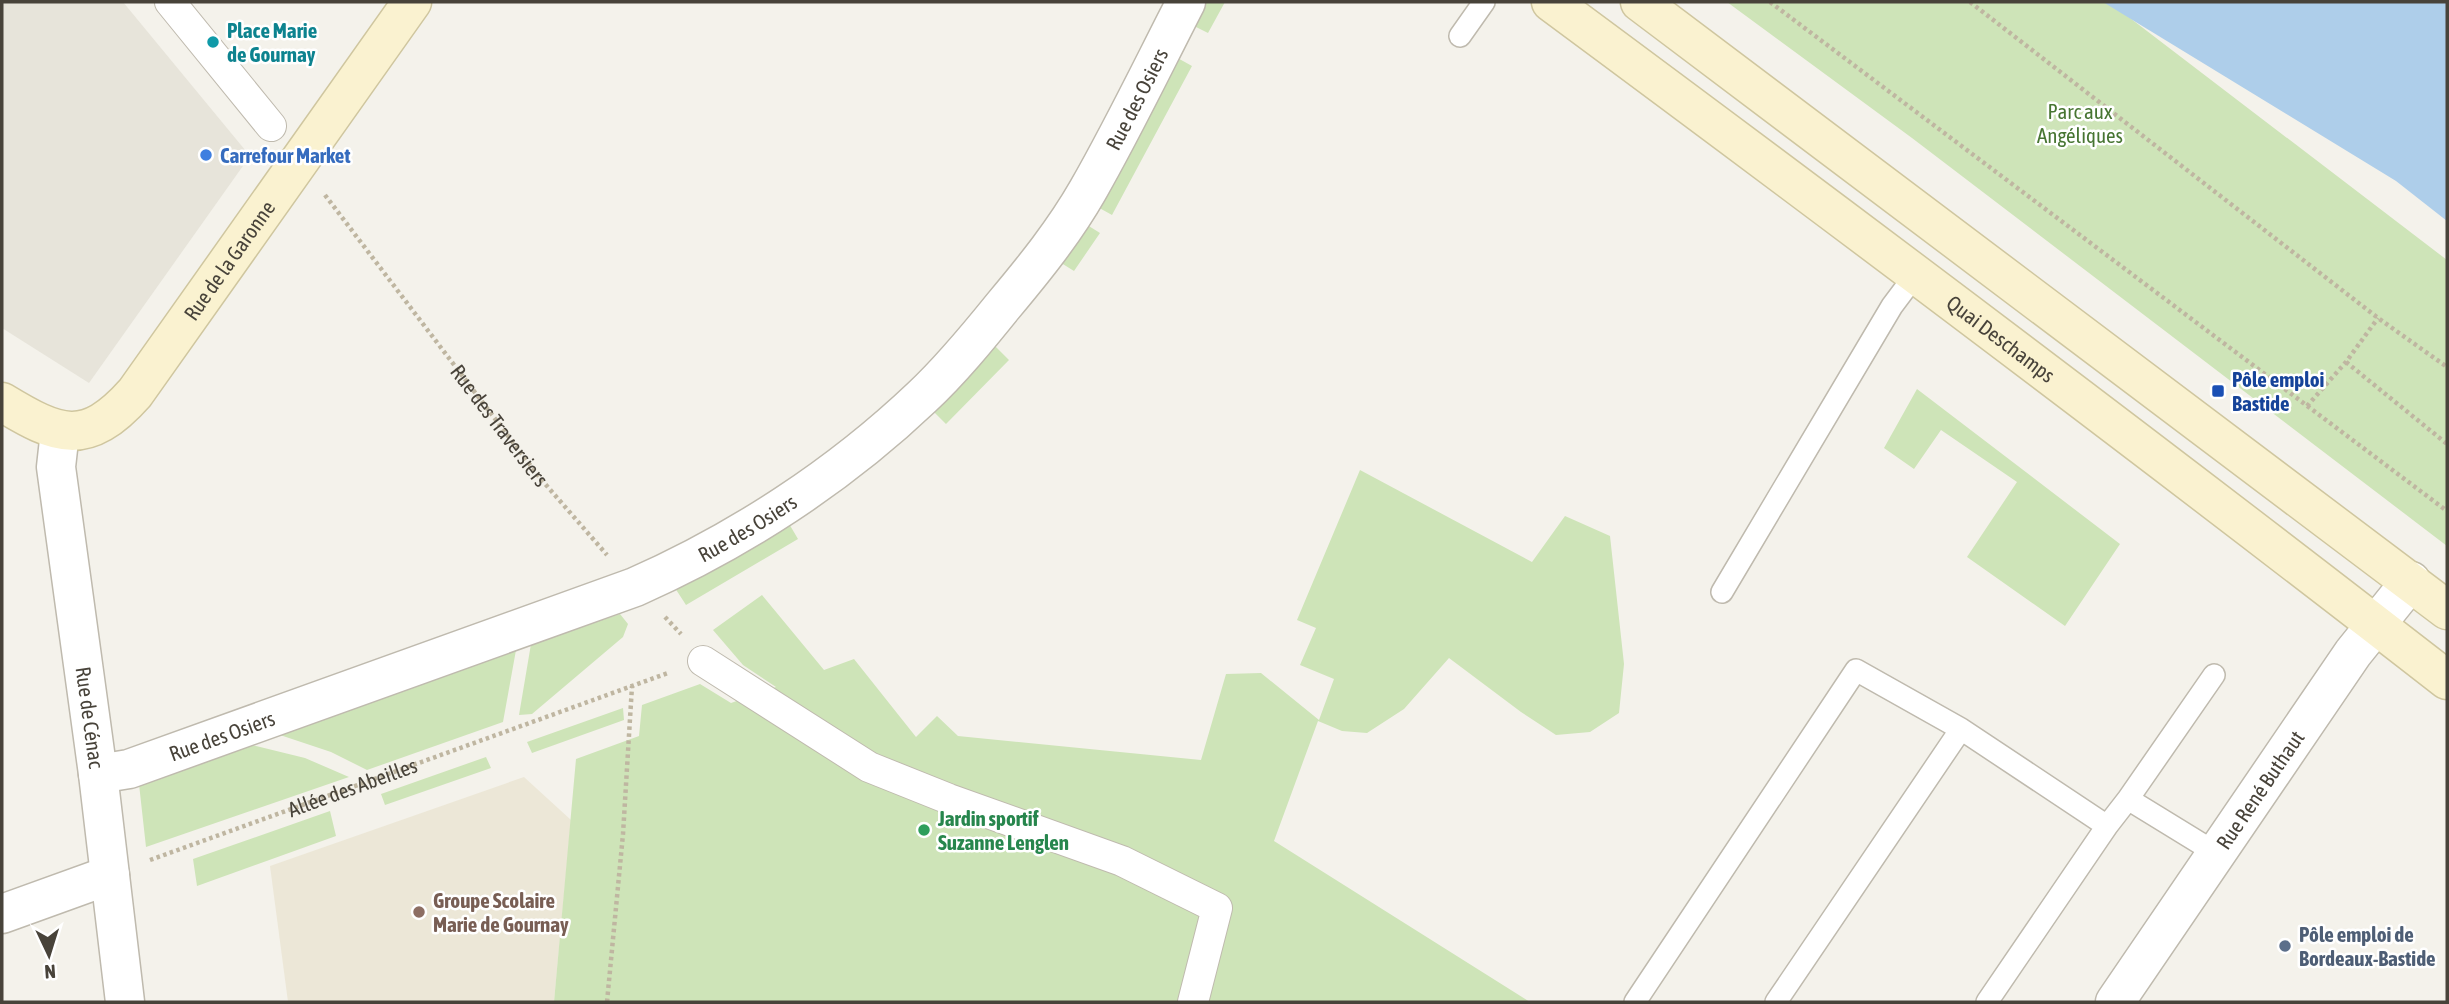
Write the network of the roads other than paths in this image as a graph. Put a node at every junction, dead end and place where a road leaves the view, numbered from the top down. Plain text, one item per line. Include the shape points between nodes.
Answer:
1 (170, 2) edge
2 (412, 2) edge
3 (1186, 2) edge
4 (1484, 2) edge
5 (1551, 2) edge
6 (1640, 2) edge
7 (1460, 36) dead end
8 (271, 126) dead end
9 (1916, 274) junction
10 (2, 402) edge
11 (60, 431) junction
12 (2411, 581) junction
13 (1722, 592) dead end
14 (2447, 610) edge
15 (2376, 624) junction
16 (703, 661) road end
17 (2214, 675) dead end
18 (2447, 680) edge
19 (1961, 729) junction
20 (98, 774) junction
21 (2128, 799) junction
22 (2107, 826) junction
23 (2216, 853) junction
24 (110, 875) junction
25 (2, 914) edge
26 (125, 1002) edge
27 (1193, 1002) edge
28 (1635, 1002) edge
29 (1776, 1002) edge
30 (1987, 1002) edge
31 (2115, 1002) edge

1 - 8 street
2 - 11 main road, Rue de la Garonne via 135,393 104,421 83,430
3 - 20 street, Rue des Osiers via 1087,191 1041,261 923,396 864,448 751,527 635,587 129,769
4 - 7 lane
5 - 9 main road, Quai Deschamps
6 - 12 main road
9 - 13 lane via 1892,306
9 - 15 main road, Quai Deschamps
10 - 11 main road
11 - 20 street, Rue de Cénac via 56,467
12 - 14 main road
12 - 15 street, Rue René Buthaut
15 - 18 main road, Quai Deschamps
15 - 23 street, Rue René Buthaut
16 - 27 street via 869,766 1122,861 1217,908
17 - 21 lane
19 - 22 lane
19 - 28 lane via 1856,670
19 - 29 lane
20 - 24 street, Rue de Cénac
21 - 22 lane
21 - 23 lane
22 - 30 lane
23 - 31 street, Rue René Buthaut
24 - 25 street
24 - 26 street, Rue de Cénac

